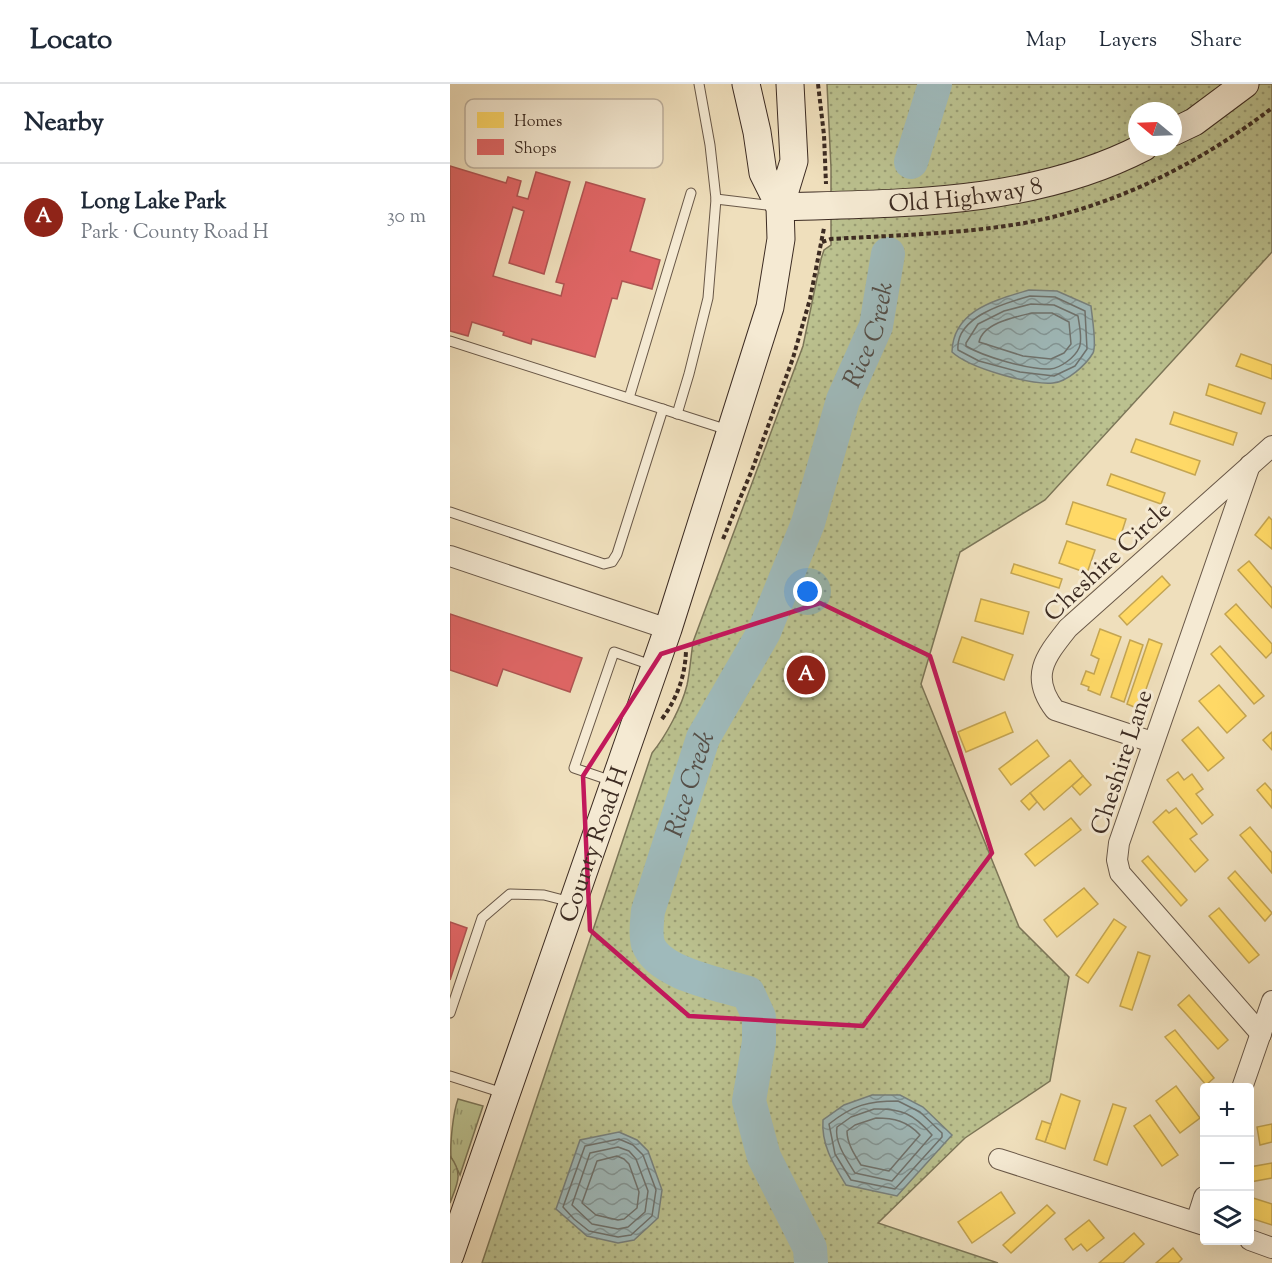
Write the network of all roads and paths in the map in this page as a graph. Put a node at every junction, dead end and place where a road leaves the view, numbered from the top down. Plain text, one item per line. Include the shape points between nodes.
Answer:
1 (699, 84) edge
2 (746, 84) edge
3 (790, 84) edge
4 (1245, 84) edge
5 (1182, 128) edge
6 (1128, 154) edge
7 (691, 193) dead end
8 (716, 199) junction
9 (780, 207) junction
10 (450, 341) edge
11 (629, 398) junction
12 (663, 409) junction
13 (677, 414) junction
14 (732, 431) junction
15 (1272, 446) edge
16 (1250, 465) junction
17 (450, 512) edge
18 (450, 556) edge
19 (668, 629) junction
20 (655, 667) junction
21 (1152, 742) junction
22 (615, 782) junction
23 (572, 903) junction
24 (1272, 1001) edge
25 (450, 1012) edge
26 (1261, 1034) junction
27 (450, 1076) edge
28 (1244, 1083) edge
29 (505, 1094) junction
30 (999, 1159) dead end
31 (1200, 1223) edge
32 (1254, 1241) edge
33 (1272, 1248) edge
34 (450, 1255) edge

1 - 8 lane
2 - 9 street via 763,173
3 - 9 street via 794,161
4 - 5 street
6 - 9 street, Old Highway 8 via 1046,184 979,197
7 - 11 lane
8 - 9 lane
8 - 13 lane via 708,298
9 - 14 street, County Road H via 781,239 771,299
10 - 11 lane
11 - 12 lane
12 - 13 lane
12 - 17 lane via 612,562 604,564
13 - 14 lane
14 - 19 street, County Road H
15 - 16 street, Cheshire Circle
16 - 21 street, Cheshire Lane
16 - 21 street, Cheshire Circle via 1068,628 1048,654 1040,678 1046,699 1055,710
18 - 19 street
19 - 20 street, County Road H
20 - 22 street, County Road H
20 - 22 lane via 614,652 577,758 574,768
21 - 26 street, Cheshire Lane via 1119,843 1120,873
22 - 23 street, County Road H
23 - 25 lane via 544,895 510,894 482,918
23 - 29 street, County Road H
24 - 26 street
26 - 28 street
27 - 29 lane
29 - 34 street, County Road H
30 - 31 street
32 - 33 street

